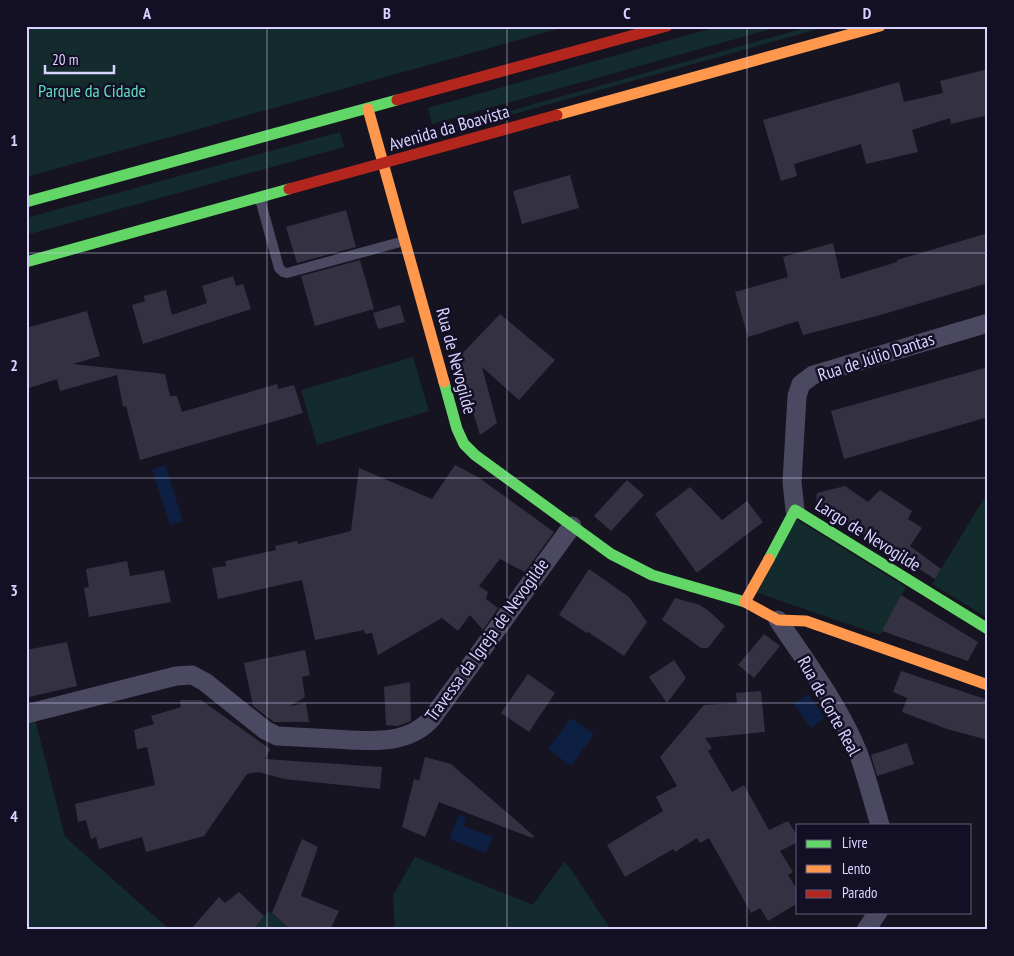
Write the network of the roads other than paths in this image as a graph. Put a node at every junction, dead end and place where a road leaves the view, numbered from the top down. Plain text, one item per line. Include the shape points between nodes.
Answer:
1 (667, 26) edge
2 (880, 26) edge
3 (368, 109) junction
4 (382, 165) junction
5 (260, 198) junction
6 (26, 202) edge
7 (405, 241) junction
8 (26, 262) edge
9 (988, 323) edge
10 (795, 510) junction
11 (572, 526) junction
12 (745, 602) junction
13 (778, 620) junction
14 (988, 629) edge
15 (988, 685) edge
16 (26, 714) edge
17 (880, 824) edge
18 (877, 914) edge
19 (866, 930) edge

1 - 3 main road
2 - 4 main road, Avenida da Boavista
3 - 4 main road, Rua de Nevogilde
3 - 6 main road
4 - 5 main road, Avenida da Boavista
4 - 7 main road, Rua de Nevogilde
5 - 7 lane via 280,268 287,273
5 - 8 main road, Avenida da Boavista
7 - 11 main road, Rua de Nevogilde via 456,429 464,444
9 - 10 street, Rua de Júlio Dantas via 813,375 801,384 797,396 792,482
10 - 12 main road, Largo de Nevogilde
10 - 14 main road, Largo de Nevogilde
11 - 12 main road, Rua de Nevogilde via 611,554 652,575
11 - 16 street, Travessa da Igreja de Nevogilde via 432,718 418,731 377,742 277,736 192,674
12 - 13 main road
13 - 15 main road via 806,621
13 - 17 street, Rua de Corte Real via 847,730 859,756
18 - 19 street

